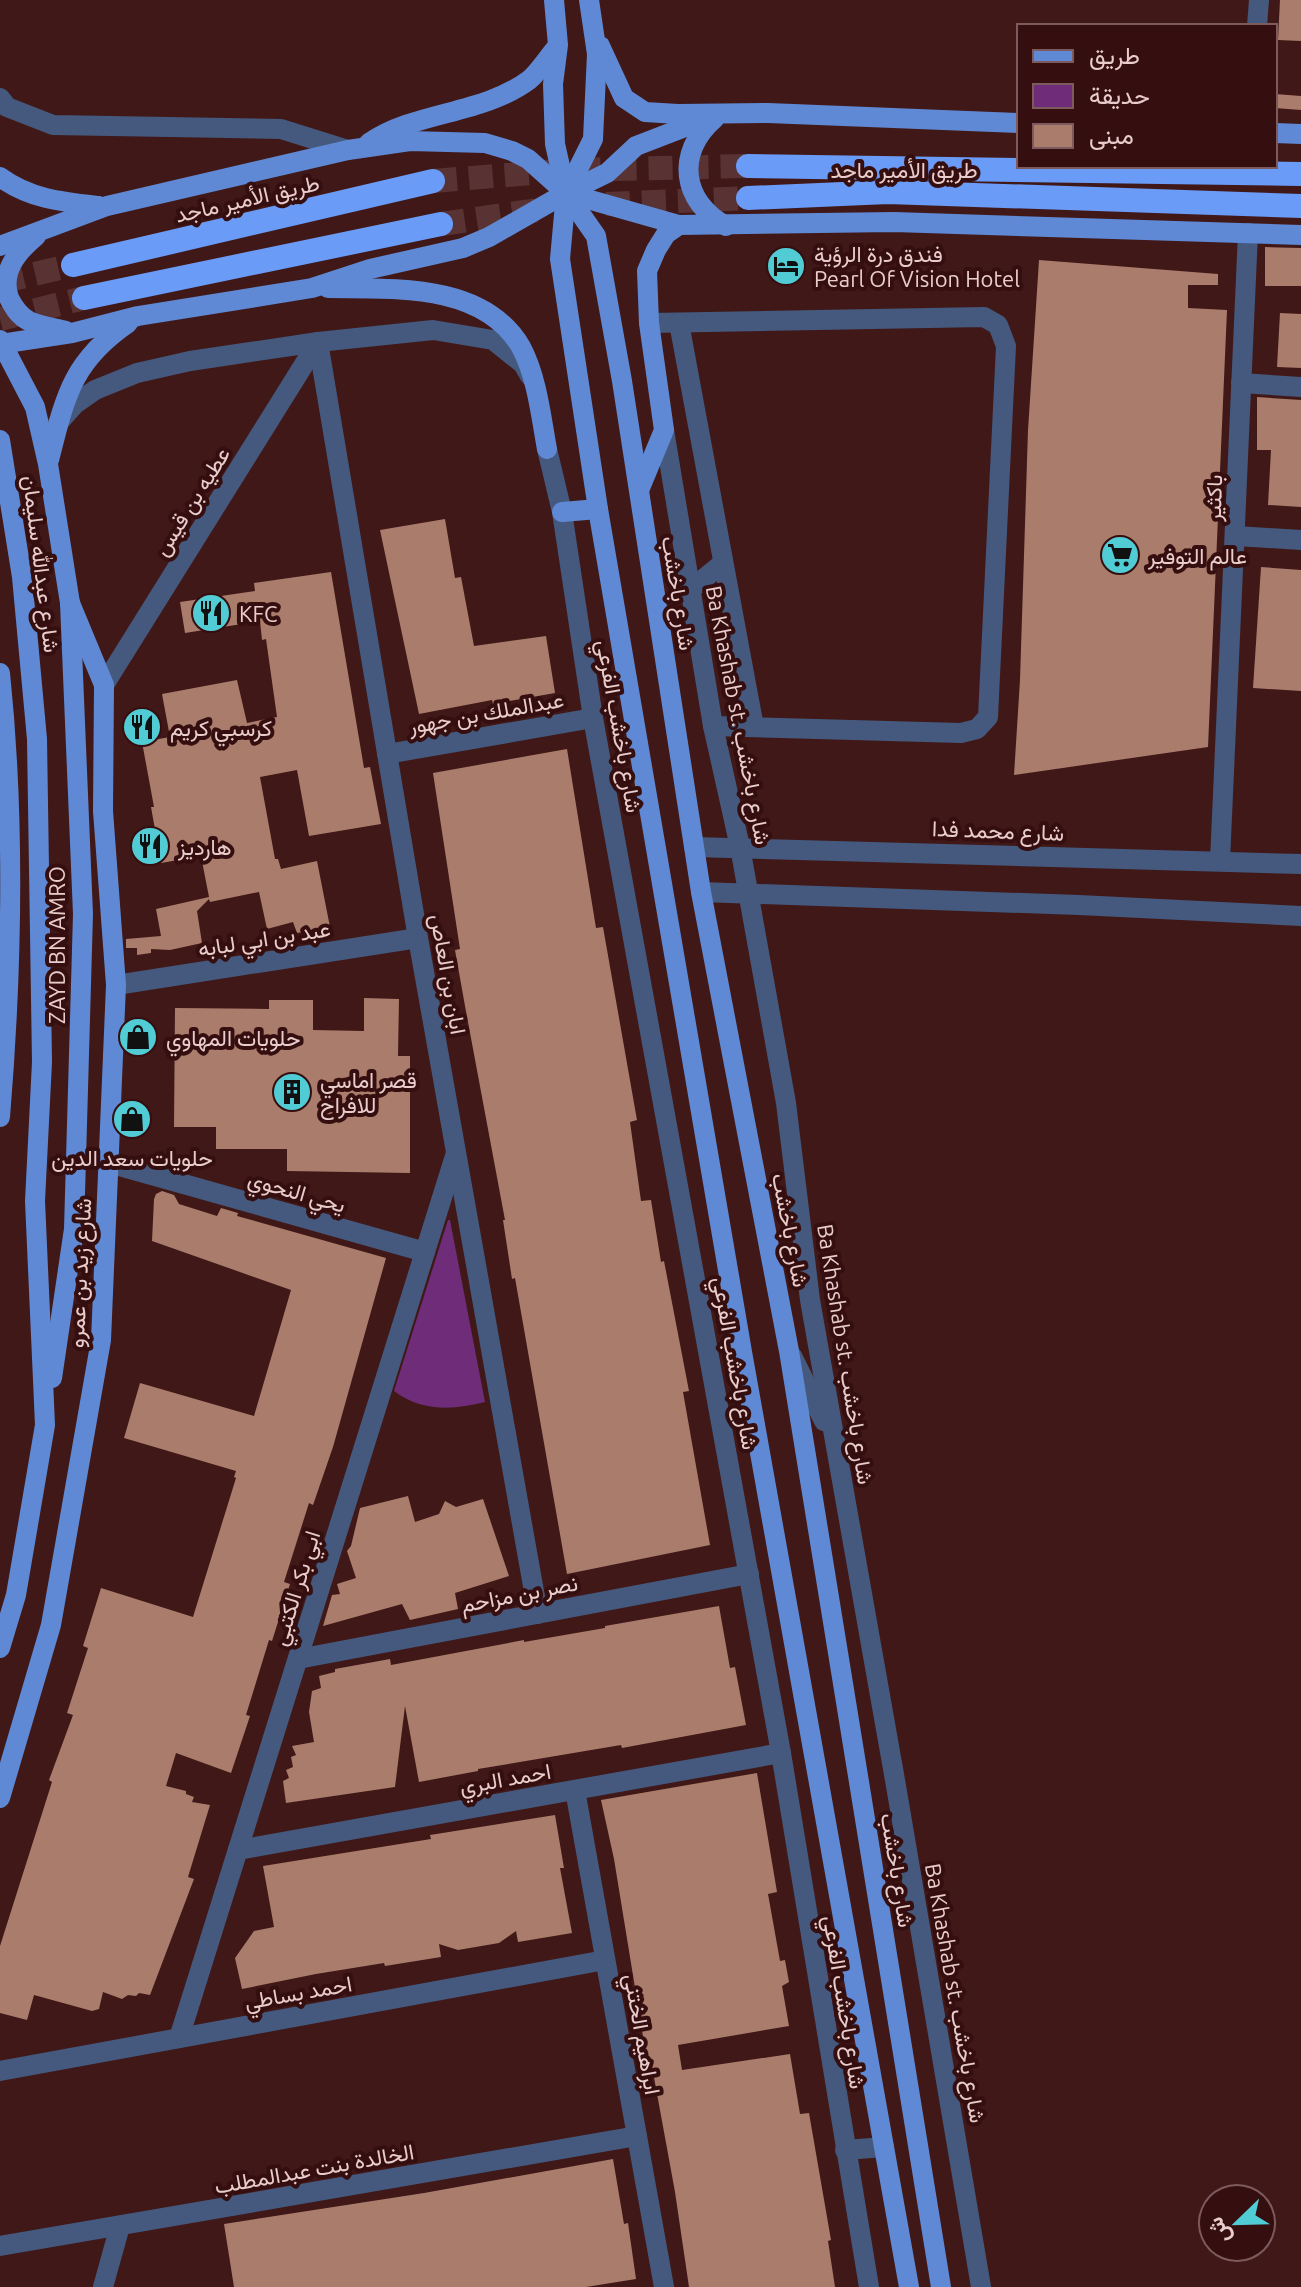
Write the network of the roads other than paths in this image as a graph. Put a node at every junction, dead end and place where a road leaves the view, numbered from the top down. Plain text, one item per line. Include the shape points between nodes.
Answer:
1 (554, 0) edge
2 (589, 0) edge
3 (1259, 0) edge
4 (1257, 24) edge
5 (594, 31) junction
6 (558, 45) junction
7 (0, 98) edge
8 (719, 114) junction
9 (1017, 123) edge
10 (1277, 133) edge
11 (1301, 134) edge
12 (355, 149) junction
13 (748, 166) tunnel mouth
14 (1301, 174) edge
15 (0, 177) edge
16 (433, 181) tunnel mouth
17 (566, 193) junction
18 (748, 198) tunnel mouth
19 (107, 206) junction
20 (1301, 206) edge
21 (441, 224) tunnel mouth
22 (679, 225) junction
23 (726, 226) junction
24 (46, 229) junction
25 (1248, 233) junction
26 (1301, 235) edge
27 (0, 246) edge
28 (0, 254) edge
29 (73, 265) tunnel mouth
30 (312, 288) junction
31 (84, 298) tunnel mouth
32 (138, 316) junction
33 (0, 319) edge
34 (649, 323) junction
35 (679, 323) junction
36 (72, 333) junction
37 (1, 342) edge
38 (318, 342) junction
39 (533, 381) junction
40 (1241, 383) junction
41 (1301, 387) edge
42 (694, 407) junction
43 (662, 420) junction
44 (58, 423) junction
45 (0, 440) edge
46 (547, 449) joint
47 (48, 464) junction
48 (639, 492) junction
49 (598, 509) junction
50 (562, 512) junction
51 (1236, 536) junction
52 (1301, 540) edge
53 (723, 563) junction
54 (690, 590) junction
55 (70, 603) junction
56 (0, 673) edge
57 (104, 685) junction
58 (593, 718) junction
59 (713, 726) junction
60 (754, 727) junction
61 (387, 754) junction
62 (694, 847) junction
63 (740, 847) junction
64 (1220, 861) junction
65 (1301, 864) edge
66 (701, 892) junction
67 (748, 892) junction
68 (83, 914) junction
69 (1301, 916) edge
70 (114, 933) junction
71 (418, 938) junction
72 (116, 992) junction
73 (80, 1019) junction
74 (0, 1117) edge
75 (456, 1153) junction
76 (109, 1163) junction
77 (723, 1241) junction
78 (690, 1247) junction
79 (425, 1252) junction
80 (789, 1351) junction
81 (45, 1425) junction
82 (835, 1442) junction
83 (749, 1574) junction
84 (538, 1614) junction
85 (0, 1648) edge
86 (298, 1659) junction
87 (781, 1753) junction
88 (575, 1790) junction
89 (0, 1798) edge
90 (238, 1850) junction
91 (605, 1960) junction
92 (179, 2038) junction
93 (0, 2071) edge
94 (637, 2136) junction
95 (884, 2147) junction
96 (845, 2150) junction
97 (120, 2226) junction
98 (0, 2246) edge
99 (103, 2287) edge
100 (664, 2287) edge
101 (869, 2287) edge
102 (909, 2287) edge
103 (941, 2287) edge
104 (981, 2287) edge

1 - 6 main road, شارع باخشب
2 - 5 main road, شارع باخشب
3 - 4 street
5 - 8 main road via 624,98 645,112
5 - 17 main road, شارع باخشب via 593,139
6 - 12 main road via 530,79 507,91 384,132
6 - 17 main road, شارع باخشب via 555,144
7 - 12 street via 7,107 53,125 281,129
8 - 9 main road
8 - 17 main road via 636,146 607,173
8 - 23 main road via 700,131 688,176 710,217
10 - 11 main road
12 - 17 main road via 410,141 485,143 528,159
12 - 19 main road
13 - 14 highway, طريق الأمير ماجد
15 - 19 main road via 49,200
16 - 29 highway, طريق الأمير ماجد
17 - 22 main road
17 - 30 main road via 463,248
17 - 48 main road, شارع باخشب via 596,236
17 - 49 main road, شارع باخشب via 560,259
18 - 20 highway, طريق الأمير ماجد via 888,192
19 - 24 main road
21 - 31 highway
22 - 23 main road
22 - 34 main road via 666,234 647,271
23 - 25 main road via 894,222
24 - 27 main road
24 - 28 main road
24 - 36 main road via 18,251 5,273 5,290 15,311 28,320
25 - 26 main road
25 - 40 street, باكثير
30 - 32 main road
30 - 39 main road via 411,289 460,300 495,317 509,332
32 - 36 main road
32 - 44 main road via 113,333 78,370
33 - 36 main road
34 - 35 street
34 - 43 main road
35 - 42 street
35 - 60 street via 984,317 998,325 1006,346 988,717 977,729 961,733
36 - 37 main road
37 - 47 main road, ZAYD BN AMRO via 35,407
38 - 39 street via 433,330 493,340 523,364
38 - 44 street via 137,373 95,390
38 - 57 street, عطيه بن قيس
38 - 61 street, ابان بن العاص
39 - 46 main road
40 - 41 street
40 - 51 street, باكثير
42 - 43 street
42 - 53 street
43 - 48 main road
43 - 54 street, Ba Khashab st. شارع باخشب
44 - 47 main road
45 - 81 main road, شارع عبدالله سليمان via 22,577 37,739 42,1062 35,1201
46 - 50 street, شارع باخشب الفرعي
47 - 55 main road, ZAYD BN AMRO
48 - 62 main road, شارع باخشب
49 - 50 main road
49 - 77 main road, شارع باخشب
50 - 58 street, شارع باخشب الفرعي
51 - 52 street
51 - 64 street, باكثير
53 - 54 street
53 - 60 street
54 - 59 street, Ba Khashab st. شارع باخشب
55 - 57 main road, شارع زيد بن عمرو
55 - 68 main road, ZAYD BN AMRO
56 - 74 main road via 9,890
57 - 70 main road, شارع زيد بن عمرو via 103,811
58 - 61 street, عبدالملك بن جهور
58 - 78 street, شارع باخشب الفرعي
59 - 60 street
59 - 63 street, Ba Khashab st. شارع باخشب
61 - 71 street, ابان بن العاص
62 - 63 street, شارع محمد فدا
62 - 66 main road, شارع باخشب
63 - 64 street, شارع محمد فدا
63 - 67 street, Ba Khashab st. شارع باخشب
64 - 65 street, شارع محمد فدا
66 - 67 street
66 - 80 main road, شارع باخشب
67 - 69 street
67 - 82 street, Ba Khashab st. شارع باخشب via 786,1103 810,1300
68 - 70 main road
68 - 73 main road, ZAYD BN AMRO
70 - 72 main road, شارع زيد بن عمرو
71 - 72 street, عبد بن ابي لبابه
71 - 75 street, ابان بن العاص
72 - 73 main road
72 - 76 main road, شارع زيد بن عمرو
73 - 81 main road, ZAYD BN AMRO via 74,1229
75 - 79 street, ابي بكر الكتبي
75 - 84 street, ابان بن العاص
76 - 79 street, يحي النحوي
76 - 89 main road, شارع زيد بن عمرو via 101,1340 72,1516 51,1625
77 - 78 street
77 - 95 main road, شارع باخشب
78 - 83 street, شارع باخشب الفرعي
79 - 86 street, ابي بكر الكتبي
80 - 82 street
80 - 103 main road, شارع باخشب
81 - 85 main road, شارع عبدالله سليمان via 16,1595
82 - 104 street, Ba Khashab st. شارع باخشب
83 - 84 street, نصر بن مزاحم
83 - 87 street, شارع باخشب الفرعي
84 - 86 street, نصر بن مزاحم
86 - 90 street, ابي بكر الكتبي
87 - 88 street, احمد البري
87 - 96 street, شارع باخشب الفرعي
88 - 90 street, احمد البري
88 - 91 street, ابراهيم الختني
90 - 92 street, ابي بكر الكتبي
91 - 92 street, احمد بساطي
91 - 94 street, ابراهيم الختني
92 - 93 street, احمد بساطي
94 - 97 street, الخالدة بنت عبدالمطلب
94 - 100 street, ابراهيم الختني
95 - 96 street
95 - 102 main road, شارع باخشب
96 - 101 street, شارع باخشب الفرعي
97 - 98 street, الخالدة بنت عبدالمطلب
97 - 99 street

